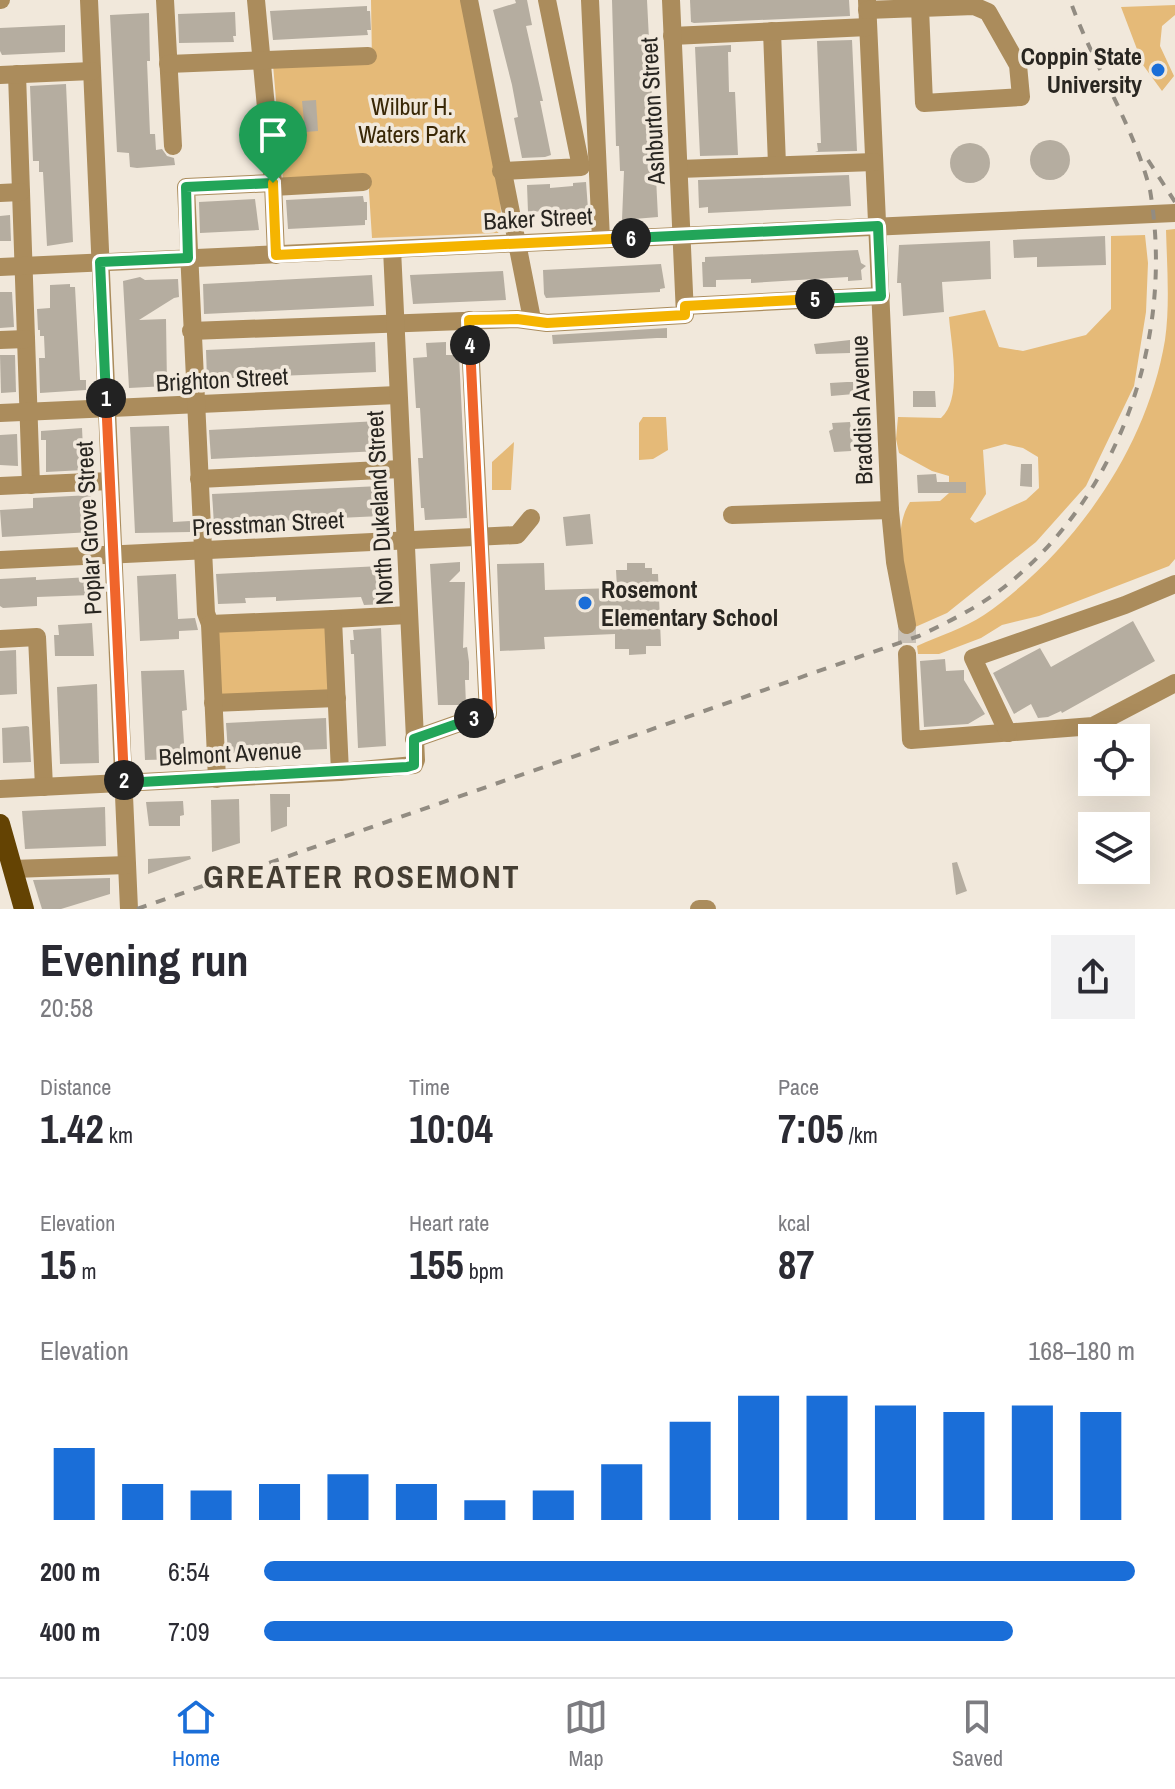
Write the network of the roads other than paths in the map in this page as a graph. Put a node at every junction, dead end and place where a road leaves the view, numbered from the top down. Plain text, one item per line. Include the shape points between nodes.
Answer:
1 (89, 0) edge
2 (165, 0) edge
3 (256, 0) edge
4 (469, 0) edge
5 (547, 0) edge
6 (590, 0) edge
7 (671, 0) edge
8 (920, 8) junction
9 (867, 12) edge
10 (772, 31) junction
11 (672, 36) junction
12 (368, 56) dead end
13 (260, 60) junction
14 (168, 64) junction
15 (92, 71) junction
16 (8, 75) edge
17 (173, 146) dead end
18 (874, 162) junction
19 (777, 165) junction
20 (679, 169) junction
21 (501, 171) junction
22 (363, 182) dead end
23 (273, 185) junction
24 (21, 192) junction
25 (0, 193) edge
26 (1175, 213) edge
27 (878, 226) junction
28 (682, 236) junction
29 (601, 239) junction
30 (515, 243) junction
31 (392, 249) junction
32 (276, 255) junction
33 (188, 258) junction
34 (100, 262) junction
35 (25, 266) junction
36 (0, 267) edge
37 (881, 296) junction
38 (685, 310) junction
39 (532, 319) junction
40 (469, 320) junction
41 (395, 323) junction
42 (191, 331) junction
43 (26, 339) junction
44 (0, 340) edge
45 (397, 395) junction
46 (195, 404) junction
47 (107, 408) junction
48 (29, 412) junction
49 (0, 413) edge
50 (401, 469) junction
51 (199, 479) junction
52 (110, 481) junction
53 (31, 485) junction
54 (0, 486) edge
55 (890, 510) junction
56 (732, 515) dead end
57 (531, 518) dead end
58 (478, 537) junction
59 (405, 541) junction
60 (202, 550) junction
61 (113, 554) junction
62 (0, 560) edge
63 (1175, 584) edge
64 (408, 615) junction
65 (333, 619) junction
66 (210, 624) junction
67 (907, 625) tunnel mouth
68 (0, 639) edge
69 (907, 654) tunnel mouth
70 (1175, 683) edge
71 (337, 698) junction
72 (213, 703) junction
73 (1008, 733) junction
74 (414, 739) junction
75 (414, 765) joint
76 (340, 772) junction
77 (217, 779) junction
78 (124, 783) junction
79 (44, 787) junction
80 (0, 789) edge
81 (0, 824) edge
82 (127, 874) junction
83 (9, 876) edge
84 (24, 909) edge
85 (129, 909) edge
86 (699, 909) edge
87 (707, 909) edge

1 - 15 street, Poplar Grove Street
2 - 14 street
3 - 13 street
4 - 21 street
5 - 21 street via 581,167
6 - 29 street
7 - 11 street, Ashburton Street
8 - 8 street via 924,103 1021,97 1018,65 988,12 974,6
8 - 9 street
9 - 10 street
9 - 18 street, Braddish Avenue
10 - 11 street
10 - 19 street
11 - 20 street, Ashburton Street
12 - 13 street
13 - 14 street
13 - 23 street
14 - 17 street
15 - 16 street
15 - 34 street, Poplar Grove Street
16 - 24 street
18 - 19 street
18 - 27 street, Braddish Avenue
19 - 20 street
20 - 28 street, Ashburton Street
21 - 30 street
22 - 23 street
23 - 32 street
23 - 33 street via 186,187
24 - 25 street
24 - 35 street
26 - 27 street, Baker Street
27 - 28 street, Baker Street
27 - 37 street, Braddish Avenue
28 - 29 street, Baker Street
28 - 38 street, Ashburton Street
29 - 30 street, Baker Street
30 - 31 street, Baker Street
30 - 39 street
31 - 32 street, Baker Street
31 - 41 street, North Dukeland Street
32 - 33 street, Baker Street
33 - 34 street, Baker Street
33 - 42 street
34 - 35 street, Baker Street
34 - 47 street, Poplar Grove Street
35 - 36 street, Baker Street
35 - 43 street
37 - 38 street
37 - 55 street, Braddish Avenue
38 - 39 street via 547,323
39 - 40 street
40 - 41 street
40 - 58 street
41 - 42 street
41 - 45 street, North Dukeland Street
42 - 46 street
43 - 44 street
43 - 48 street
45 - 46 street, Brighton Street
45 - 50 street, North Dukeland Street
46 - 47 street, Brighton Street
46 - 51 street
47 - 48 street, Brighton Street
47 - 52 street, Poplar Grove Street
48 - 49 street, Brighton Street
48 - 53 street
50 - 51 street
50 - 59 street, North Dukeland Street
51 - 60 street
52 - 53 street
52 - 61 street, Poplar Grove Street
53 - 54 street
55 - 56 street
55 - 67 street, Braddish Avenue
57 - 58 street, Presstman Street via 517,535
58 - 59 street, Presstman Street
58 - 74 street via 488,713
59 - 60 street, Presstman Street
59 - 64 street, North Dukeland Street
60 - 61 street, Presstman Street
60 - 66 street
61 - 62 street, Presstman Street
61 - 78 street, Poplar Grove Street
63 - 73 street via 973,658
64 - 65 street
64 - 74 street, North Dukeland Street
65 - 66 street
65 - 71 street
66 - 72 street
68 - 79 street via 37,637
69 - 73 street via 911,740
70 - 73 street via 1093,726
71 - 72 street
71 - 76 street
72 - 77 street
74 - 75 street, North Dukeland Street
75 - 76 street, Belmont Avenue
76 - 77 street, Belmont Avenue
77 - 78 street, Belmont Avenue
78 - 79 street, Belmont Avenue
78 - 82 street, Poplar Grove Street
79 - 80 street, Belmont Avenue
81 - 83 main road
82 - 83 street
82 - 85 street, Poplar Grove Street
83 - 84 main road
86 - 87 street

